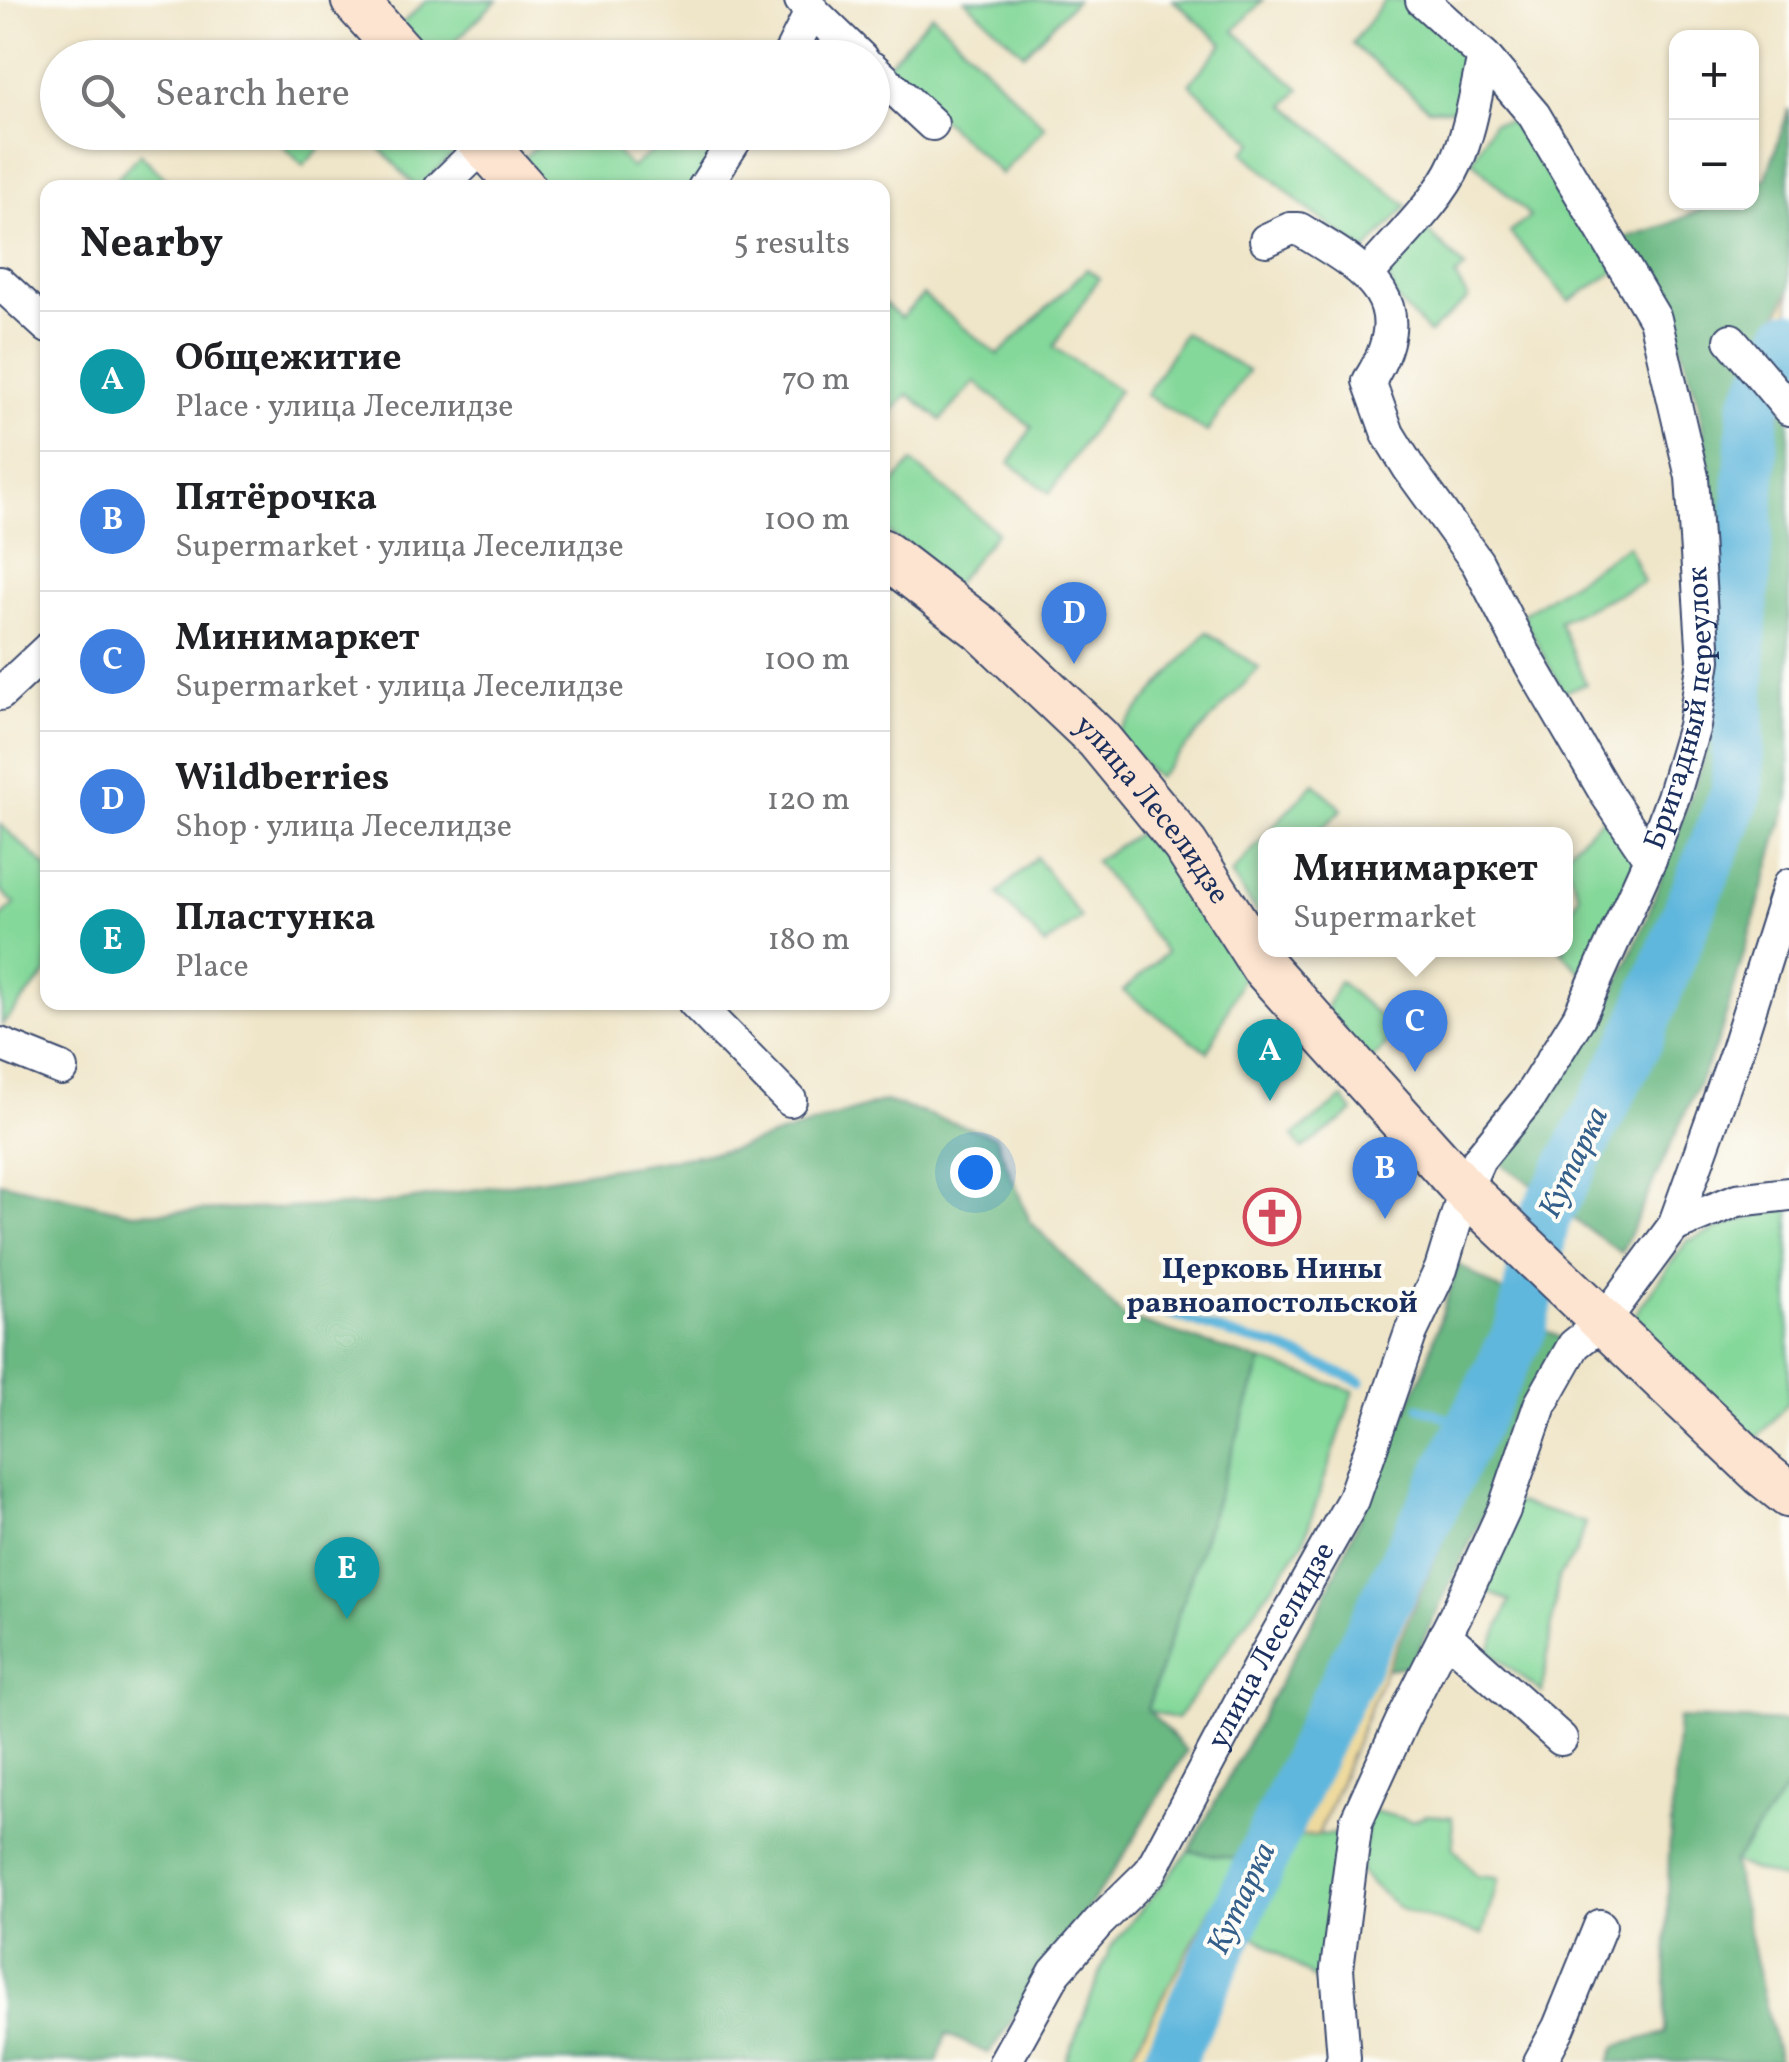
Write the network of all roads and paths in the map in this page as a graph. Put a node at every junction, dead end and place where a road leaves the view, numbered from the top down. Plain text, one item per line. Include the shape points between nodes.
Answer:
1 (354, 0) edge
2 (1422, 0) edge
3 (806, 5) edge
4 (390, 40) edge
5 (794, 40) edge
6 (843, 40) edge
7 (1484, 56) junction
8 (890, 85) edge
9 (932, 124) dead end
10 (470, 150) edge
11 (489, 150) edge
12 (728, 150) edge
13 (446, 180) edge
14 (516, 180) edge
15 (709, 180) edge
16 (1266, 240) dead end
17 (1368, 274) junction
18 (0, 282) edge
19 (40, 320) edge
20 (1731, 340) dead end
21 (1789, 409) edge
22 (890, 558) edge
23 (40, 656) edge
24 (0, 694) edge
25 (1650, 859) junction
26 (1789, 886) edge
27 (1258, 957) edge
28 (1258, 957) edge
29 (702, 1010) edge
30 (0, 1044) edge
31 (62, 1069) dead end
32 (790, 1100) dead end
33 (1789, 1194) edge
34 (1474, 1199) junction
35 (1674, 1226) junction
36 (1591, 1310) junction
37 (1789, 1495) edge
38 (1445, 1635) junction
39 (1561, 1739) dead end
40 (1600, 1926) dead end
41 (1005, 2062) edge
42 (1342, 2062) edge
43 (1540, 2062) edge

1 - 4 street
2 - 7 street, Бригадный переулок
3 - 5 street
3 - 6 street
7 - 17 street via 1456,164
7 - 25 street, Бригадный переулок via 1534,115 1655,319 1692,476 1704,660 1694,726
8 - 9 street
10 - 13 street
11 - 14 street
12 - 15 street
16 - 17 street via 1298,229
17 - 25 street, Бригадный переулок via 1384,295 1388,318 1387,342 1368,381 1388,434 1477,562 1560,715
18 - 19 street
20 - 21 street
22 - 27 street, улица Леселидзе via 982,630 1098,739 1185,845
23 - 24 street
25 - 34 street, улица Леселидзе via 1580,1017 1528,1099 1479,1159
26 - 35 street
28 - 34 street, улица Леселидзе
29 - 32 street
30 - 31 street
33 - 35 street via 1737,1200
34 - 36 street
34 - 41 street, улица Леселидзе via 1411,1332 1353,1500 1150,1872 1055,1972
35 - 36 street
36 - 37 street
36 - 38 street via 1540,1405 1504,1510
38 - 39 street
38 - 42 street via 1356,1822 1337,1969
40 - 43 street

